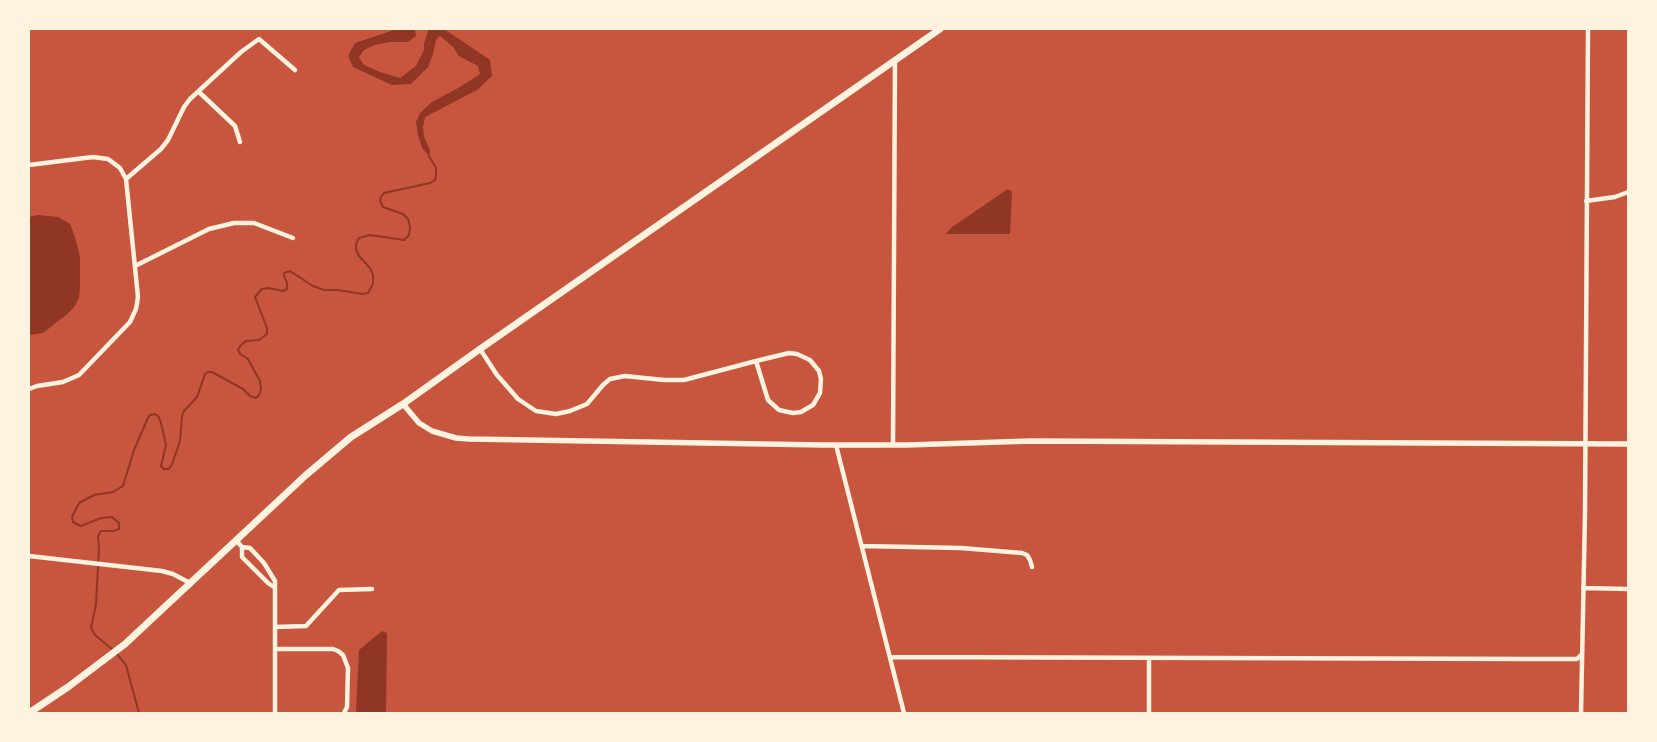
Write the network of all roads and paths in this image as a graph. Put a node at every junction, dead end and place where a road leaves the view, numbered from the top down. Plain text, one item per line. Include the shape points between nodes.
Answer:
1 (940, 29) edge
2 (1588, 29) edge
3 (895, 61) junction
4 (295, 70) dead end
5 (199, 92) junction
6 (240, 142) dead end
7 (29, 165) edge
8 (126, 179) junction
9 (1628, 192) edge
10 (1586, 201) junction
11 (293, 238) dead end
12 (135, 266) junction
13 (480, 349) junction
14 (756, 361) junction
15 (29, 389) edge
16 (403, 404) junction
17 (1628, 444) edge
18 (836, 445) junction
19 (893, 445) junction
20 (1585, 445) junction
21 (236, 540) junction
22 (862, 546) junction
23 (242, 547) junction
24 (29, 556) edge
25 (1032, 567) dead end
26 (190, 583) junction
27 (274, 587) junction
28 (1583, 588) junction
29 (372, 589) dead end
30 (1628, 589) edge
31 (275, 627) junction
32 (275, 649) junction
33 (1581, 655) junction
34 (890, 657) junction
35 (1149, 658) junction
36 (29, 713) edge
37 (275, 713) edge
38 (344, 713) edge
39 (904, 713) edge
40 (1149, 713) edge
41 (1581, 713) edge

1 - 3 main road
2 - 10 street
3 - 13 main road
3 - 19 street
4 - 5 street via 260,39 241,52
5 - 6 street via 235,126
5 - 8 street via 184,107 161,149
7 - 8 street via 93,157 108,159 120,168
8 - 12 street
9 - 10 street
10 - 20 street
11 - 12 street via 254,223 234,223 209,229
12 - 15 street via 138,296 130,322 79,375
13 - 14 street via 518,398 536,411 556,414 587,404 610,379 625,376 684,380
13 - 16 main road
14 - 14 street via 789,353 810,360 821,379 817,399 800,412 779,410 768,400
16 - 18 street via 425,428 456,438
16 - 21 main road via 328,455
17 - 20 street
18 - 19 street
18 - 22 street
19 - 20 street via 1031,441
20 - 28 street
21 - 23 street
21 - 26 main road
22 - 25 street via 1022,553
22 - 34 street
23 - 27 street via 242,556
23 - 27 street via 250,548 264,563 275,581
24 - 26 street via 162,571
26 - 36 main road via 117,650
27 - 31 street
28 - 30 street
28 - 33 street
29 - 31 street via 339,590 306,626
31 - 32 street
32 - 37 street
32 - 38 street via 333,649 343,655 348,668
33 - 35 street via 1576,659
33 - 41 street
34 - 35 street
34 - 39 street
35 - 40 street

